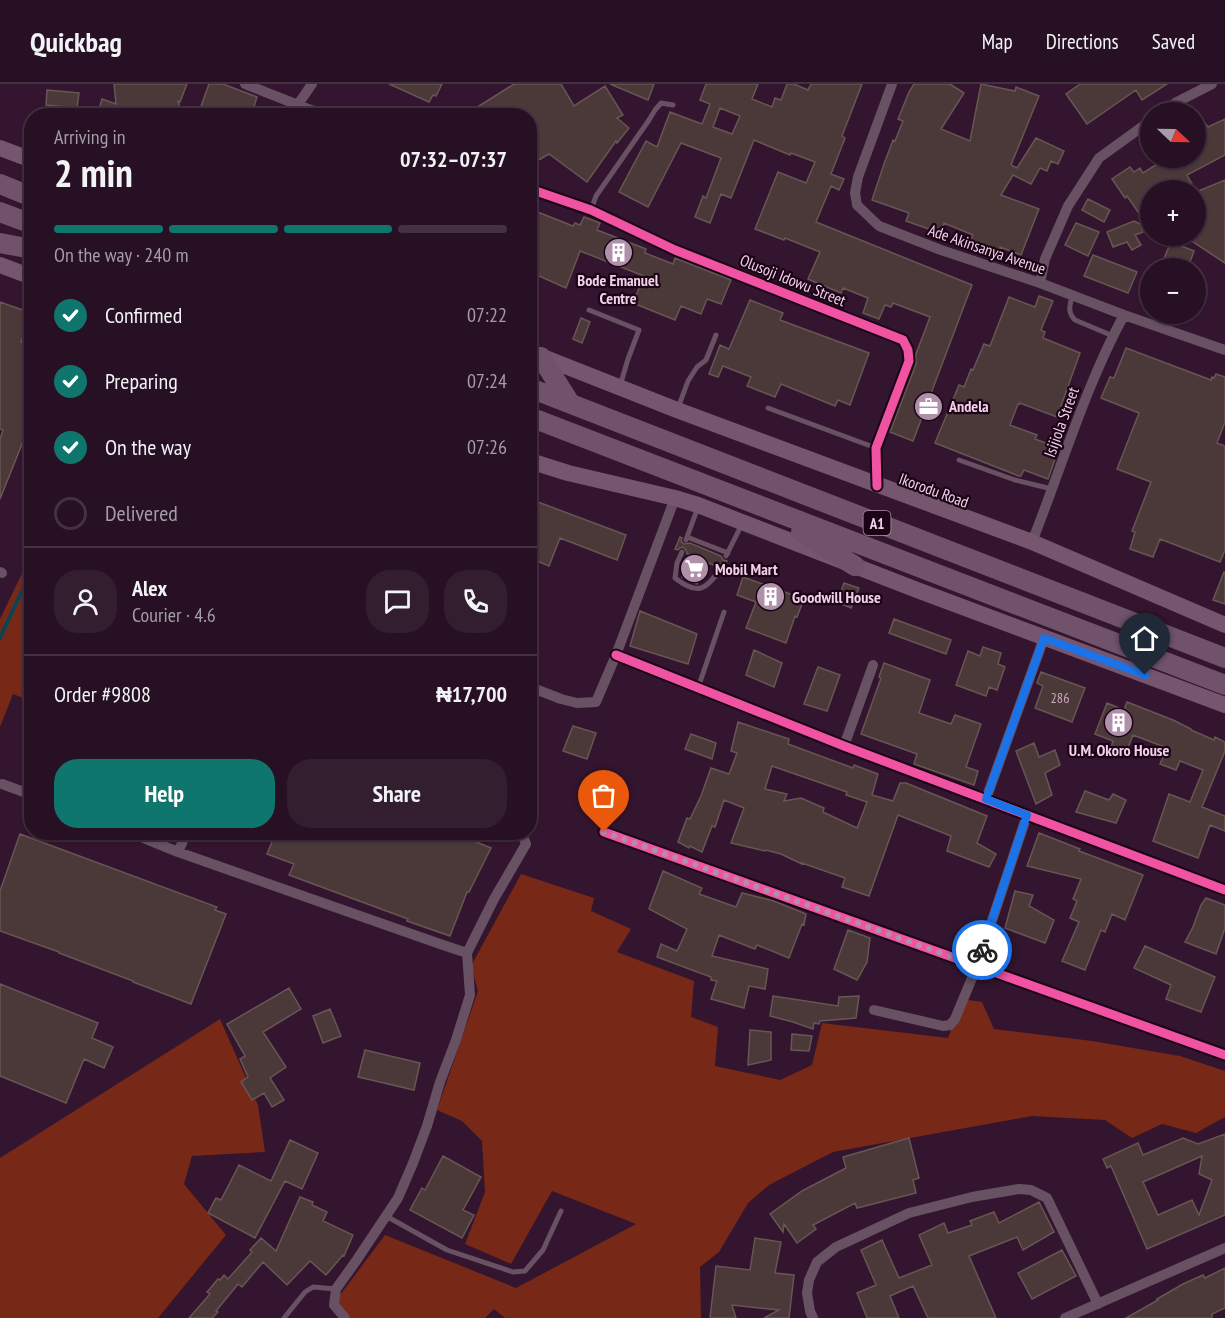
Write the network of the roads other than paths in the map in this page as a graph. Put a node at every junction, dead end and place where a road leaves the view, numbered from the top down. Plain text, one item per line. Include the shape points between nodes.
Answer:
1 (245, 84) edge
2 (312, 84) edge
3 (892, 84) edge
4 (1212, 84) edge
5 (1178, 102) edge
6 (297, 104) junction
7 (673, 105) dead end
8 (295, 108) edge
9 (307, 108) edge
10 (1140, 128) edge
11 (0, 148) edge
12 (24, 157) edge
13 (0, 183) edge
14 (24, 185) edge
15 (537, 191) edge
16 (24, 193) edge
17 (591, 210) junction
18 (0, 212) edge
19 (24, 221) edge
20 (0, 243) edge
21 (24, 248) edge
22 (0, 265) edge
23 (24, 274) edge
24 (1040, 283) junction
25 (1072, 294) junction
26 (589, 310) dead end
27 (1124, 315) junction
28 (716, 335) dead end
29 (1113, 336) junction
30 (1223, 346) edge
31 (537, 354) edge
32 (537, 355) edge
33 (620, 387) junction
34 (537, 391) edge
35 (570, 404) junction
36 (768, 408) dead end
37 (677, 410) junction
38 (537, 420) edge
39 (876, 448) junction
40 (959, 460) dead end
41 (537, 463) edge
42 (878, 486) junction
43 (1052, 490) junction
44 (675, 498) junction
45 (698, 505) junction
46 (766, 509) junction
47 (743, 523) junction
48 (1032, 542) junction
49 (682, 552) dead end
50 (855, 566) junction
51 (721, 568) dead end
52 (724, 612) dead end
53 (1225, 625) edge
54 (1044, 638) junction
55 (616, 655) junction
56 (1225, 658) edge
57 (873, 665) dead end
58 (1225, 684) edge
59 (698, 688) junction
60 (537, 690) edge
61 (1225, 705) edge
62 (844, 746) junction
63 (2, 784) dead end
64 (24, 792) edge
65 (986, 799) junction
66 (1027, 815) junction
67 (604, 832) dead end
68 (149, 840) edge
69 (183, 840) edge
70 (524, 840) edge
71 (178, 852) junction
72 (1225, 890) edge
73 (467, 953) junction
74 (977, 966) junction
75 (874, 1010) dead end
76 (1225, 1055) edge
77 (561, 1211) dead end
78 (386, 1216) junction
79 (1225, 1248) edge
80 (336, 1288) junction
81 (1098, 1304) junction
82 (284, 1318) edge
83 (345, 1318) edge
84 (813, 1318) edge
85 (1065, 1318) edge

1 - 6 street
2 - 6 street
3 - 24 street, Ade Akinsanya Avenue via 858,177 856,205 879,226
4 - 5 street
6 - 8 street
6 - 9 street
7 - 17 lane via 661,104 654,110 596,196
10 - 24 street via 1099,159 1068,206 1045,258
11 - 12 main road
13 - 14 highway
13 - 16 highway
15 - 17 street, Olusoji Idowu Street
17 - 39 street, Olusoji Idowu Street via 675,250 903,340 909,361
18 - 19 highway
20 - 21 highway
22 - 23 main road
24 - 25 street, Ade Akinsanya Avenue
25 - 27 street, Ade Akinsanya Avenue
25 - 29 lane via 1070,315
26 - 33 lane via 639,330
27 - 29 street, Isijiola Street
27 - 30 street, Ade Akinsanya Avenue
28 - 37 lane via 706,360 696,367 688,381
29 - 43 street, Isijiola Street
31 - 33 main road, Ikorodu Road
32 - 35 highway
33 - 37 main road, Ikorodu Road
34 - 35 highway, A1
35 - 56 highway, A1
36 - 39 lane
37 - 42 main road, Ikorodu Road
38 - 46 highway, A1
39 - 42 street, Olusoji Idowu Street
40 - 43 lane
41 - 44 main road
42 - 48 main road, Ikorodu Road
43 - 48 street, Isijiola Street
44 - 45 main road
44 - 55 street
45 - 47 main road
45 - 47 lane via 687,539 727,554
46 - 50 highway
46 - 58 highway, A1
47 - 50 main road
48 - 53 main road, Ikorodu Road
49 - 51 lane via 675,578 684,585 705,588
50 - 54 main road
52 - 59 lane
54 - 61 main road
54 - 65 street
55 - 59 street
55 - 60 street via 596,702 577,703
57 - 62 street
59 - 62 street
62 - 65 street
63 - 64 street
65 - 66 street
66 - 72 street
66 - 74 street
67 - 74 street
68 - 71 street
69 - 71 street
70 - 73 street via 526,844
71 - 73 street
73 - 78 street via 470,995 413,1163
74 - 75 street via 950,1025
74 - 76 street
77 - 78 lane via 543,1250 525,1271 513,1272 447,1250
78 - 80 street
79 - 81 street
80 - 82 lane via 313,1287
80 - 83 street via 334,1305
81 - 84 street via 1047,1198 1019,1189 909,1213 836,1247 817,1262 809,1280 807,1293
81 - 85 street

